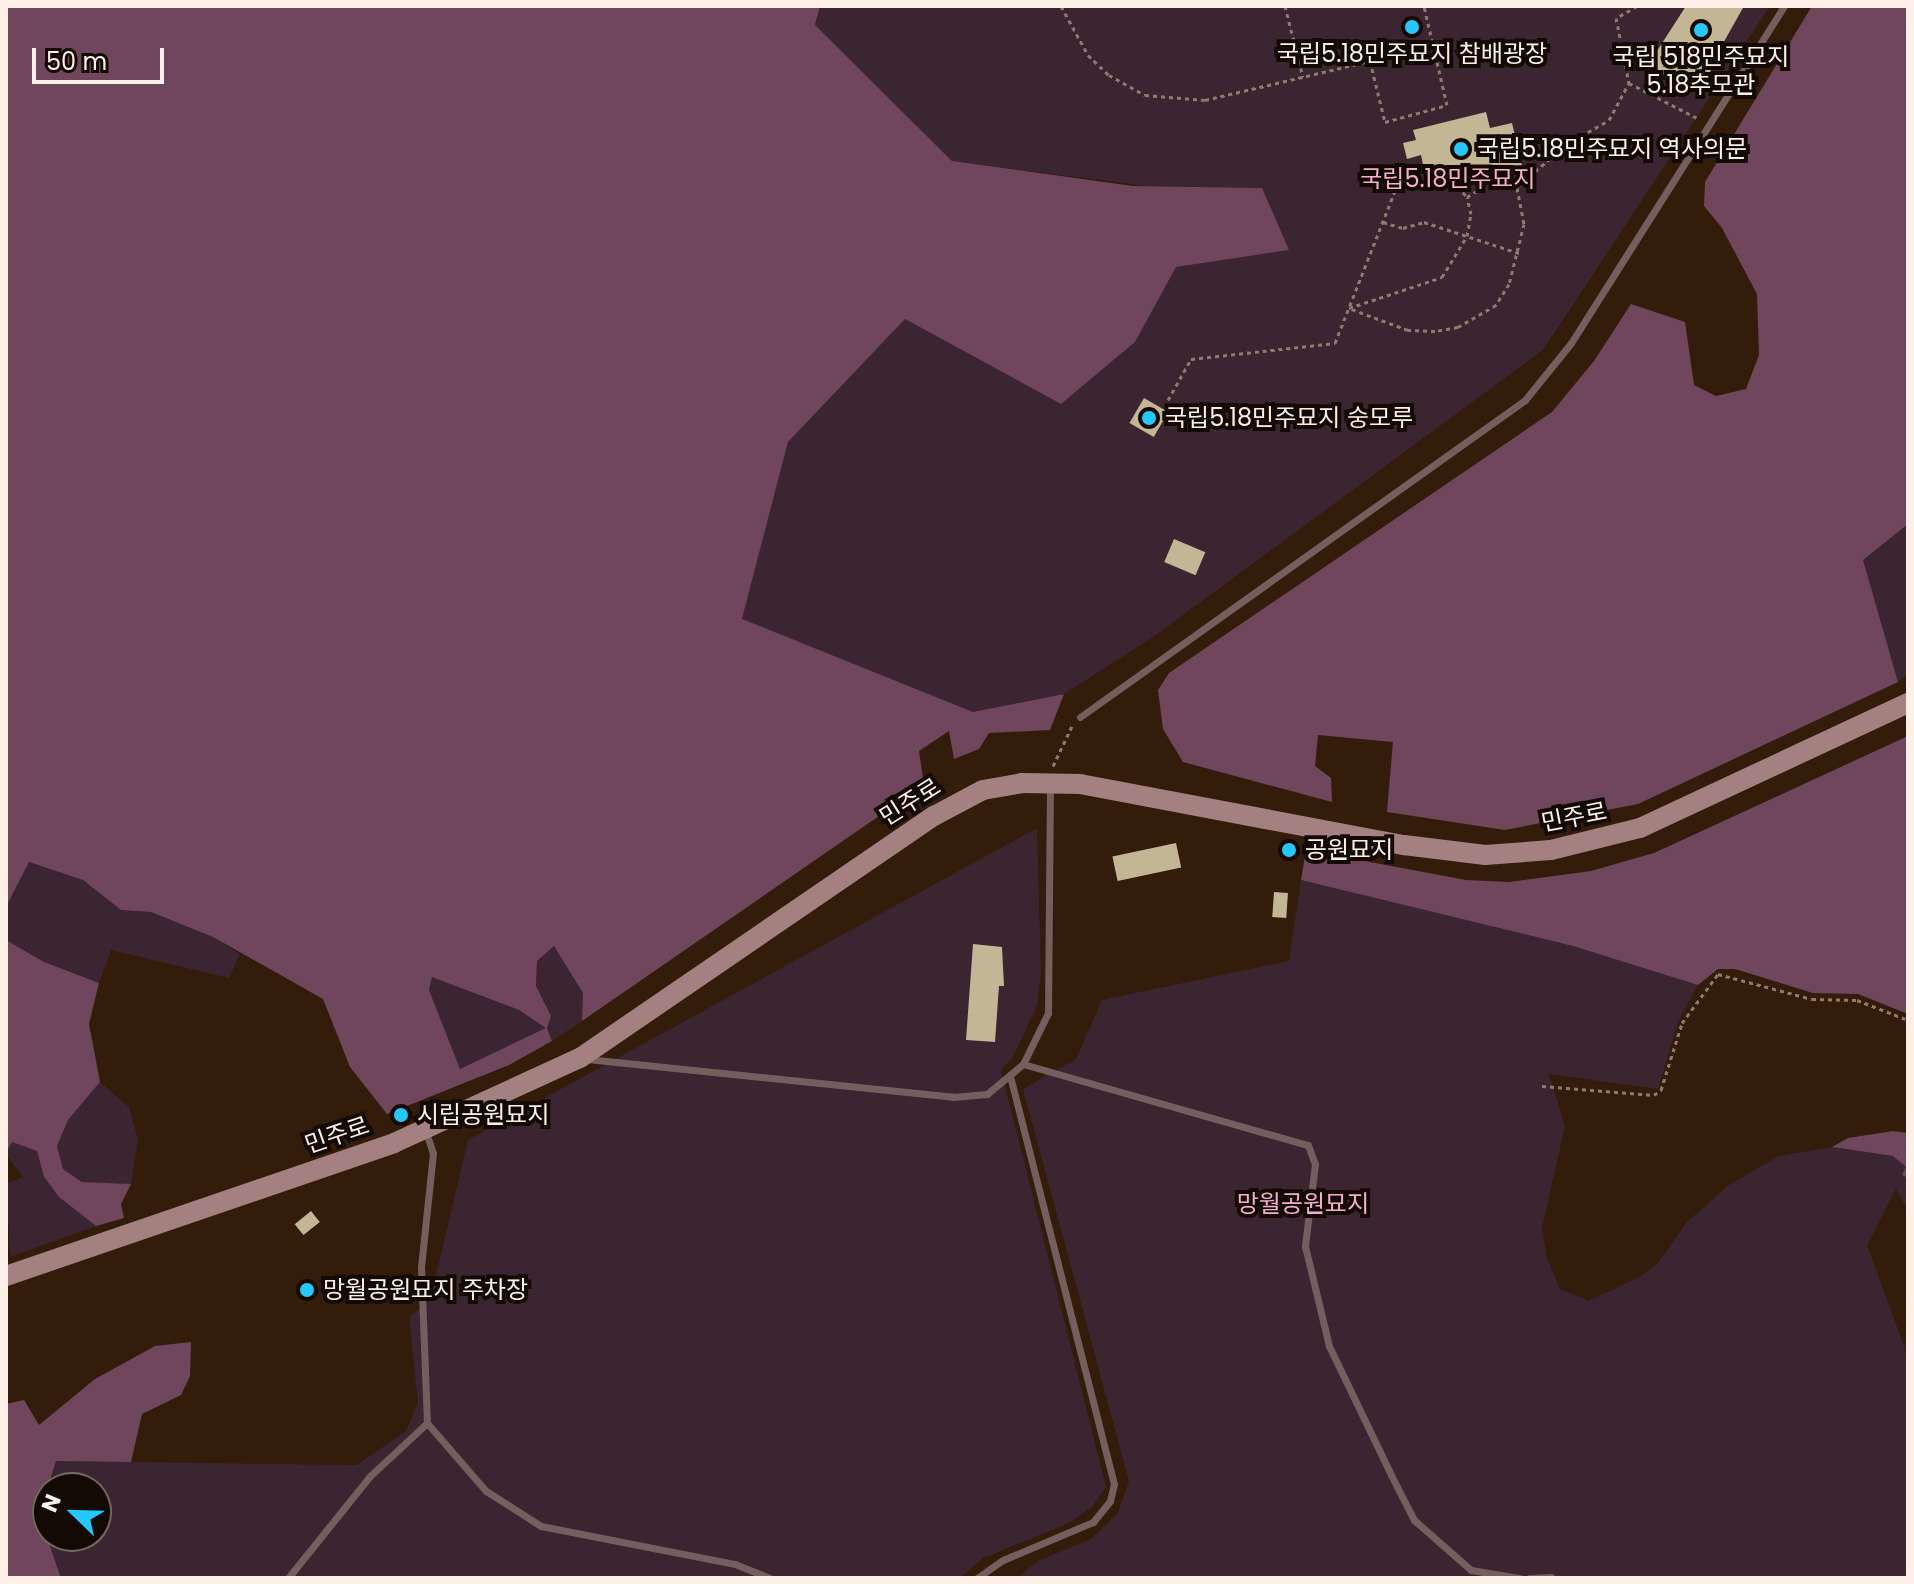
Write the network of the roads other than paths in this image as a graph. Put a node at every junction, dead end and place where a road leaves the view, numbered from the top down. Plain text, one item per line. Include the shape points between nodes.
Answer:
1 (1784, 6) edge
2 (1908, 703) edge
3 (1080, 717) road end
4 (1050, 781) junction
5 (580, 1058) junction
6 (1023, 1064) junction
7 (1011, 1079) junction
8 (426, 1130) junction
9 (6, 1276) edge
10 (427, 1423) junction
11 (1551, 1577) edge
12 (288, 1578) edge
13 (769, 1578) edge
14 (977, 1578) edge
15 (1520, 1578) edge
16 (1530, 1578) edge

1 - 3 lane via 1571,343 1525,400
2 - 4 main road, 민주로 via 1640,828 1551,850 1485,855 1404,845
4 - 5 main road, 민주로 via 983,790 934,816
4 - 6 lane via 1051,994
5 - 7 lane via 953,1097 987,1094
5 - 8 main road, 민주로
6 - 7 lane
6 - 15 lane via 1308,1145 1315,1164 1305,1246 1329,1346 1391,1475 1414,1520 1471,1570
7 - 14 lane via 1114,1484 1110,1501 1093,1522 1003,1560
8 - 9 main road, 민주로
8 - 10 lane via 433,1153 421,1267
10 - 12 lane via 370,1476
10 - 13 lane via 486,1491 541,1526 735,1564
11 - 16 lane

